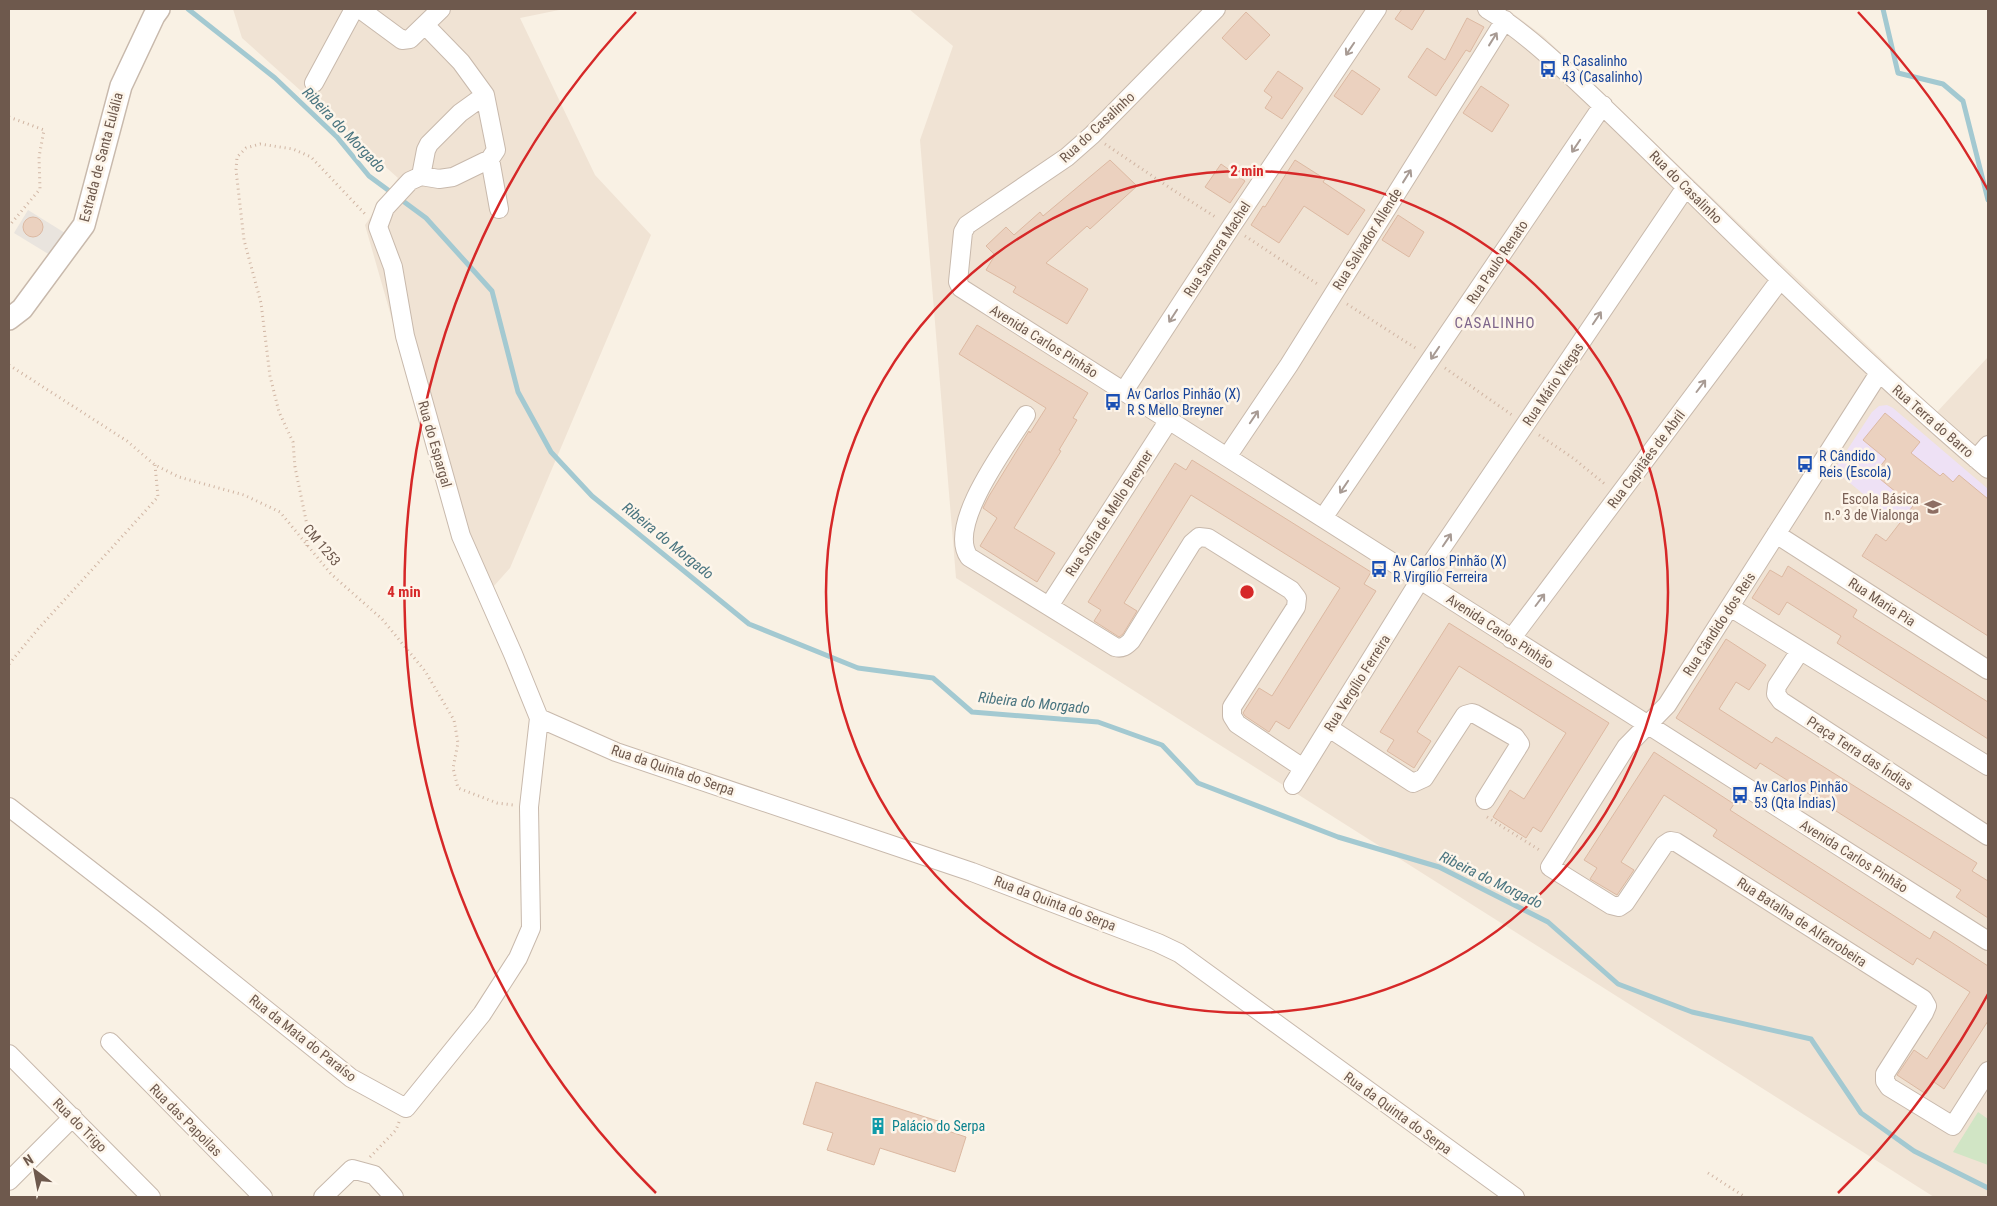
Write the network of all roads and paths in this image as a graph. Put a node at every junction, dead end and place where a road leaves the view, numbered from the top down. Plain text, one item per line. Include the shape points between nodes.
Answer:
1 (159, 9) edge
2 (354, 9) edge
3 (363, 9) edge
4 (441, 9) edge
5 (1216, 9) edge
6 (1377, 9) edge
7 (1487, 9) edge
8 (1505, 20) junction
9 (425, 25) junction
10 (314, 83) dead end
11 (485, 95) junction
12 (1603, 105) junction
13 (9, 117) edge
14 (1092, 135) junction
15 (490, 159) junction
16 (415, 178) junction
17 (1686, 187) junction
18 (499, 209) dead end
19 (9, 226) edge
20 (378, 227) junction
21 (1231, 227) junction
22 (1780, 280) junction
23 (961, 288) joint
24 (1333, 294) junction
25 (9, 319) edge
26 (1431, 359) junction
27 (9, 365) edge
28 (1879, 373) junction
29 (1124, 391) junction
30 (1026, 415) dead end
31 (1169, 420) junction
32 (1525, 425) junction
33 (1988, 446) edge
34 (1227, 457) junction
35 (1982, 464) edge
36 (155, 465) junction
37 (1618, 496) junction
38 (1323, 518) junction
39 (1776, 534) junction
40 (307, 546) junction
41 (1420, 580) junction
42 (1049, 606) junction
43 (1730, 606) junction
44 (1511, 638) junction
45 (1800, 651) junction
46 (9, 664) edge
47 (1988, 670) edge
48 (539, 718) junction
49 (1648, 725) junction
50 (1328, 728) junction
51 (1988, 766) edge
52 (1303, 768) junction
53 (1293, 785) dead end
54 (1485, 800) joint
55 (9, 806) edge
56 (529, 807) junction
57 (1988, 836) edge
58 (1553, 863) junction
59 (1988, 941) edge
60 (110, 1042) dead end
61 (9, 1054) edge
62 (1988, 1071) edge
63 (406, 1108) junction
64 (72, 1117) junction
65 (357, 1170) junction
66 (1708, 1173) dead end
67 (9, 1181) edge
68 (151, 1197) edge
69 (262, 1197) edge
70 (323, 1197) edge
71 (394, 1197) edge
72 (1515, 1197) edge
73 (1745, 1197) edge

1 - 25 street, Estrada de Santa Eulália via 121,86 84,225 22,309
2 - 10 street
3 - 9 street via 404,40 410,39
4 - 9 street
5 - 14 street, Rua do Casalinho
6 -> 21 street, Rua Samora Machel
7 - 8 street, Rua do Casalinho
8 - 12 street, Rua do Casalinho
24 -> 8 street, Rua Salvador Allende
9 - 11 street via 456,57
11 - 15 street via 497,146
11 - 16 street via 460,113 429,144
12 - 17 street, Rua do Casalinho
12 -> 26 street, Rua Paulo Renato
13 - 19 path via 44,130 39,158 40,189
14 - 21 path
14 - 23 street, Rua do Casalinho via 1067,157 964,228 958,282
15 - 16 street via 448,179
15 - 18 street
16 - 20 street via 385,208
17 - 22 street, Rua do Casalinho
32 -> 17 street, Rua Mário Viegas
20 - 40 path via 311,157 292,149 260,144 246,148 237,157 244,240 261,303 270,376 279,412 293,442 307,525
20 - 48 street, Rua do Espargal via 394,267 405,336 461,536
21 - 24 path
21 -> 29 street, Rua Samora Machel
22 - 28 street, Rua do Casalinho
37 -> 22 street, Rua Capitães de Abril
23 - 29 street, Avenida Carlos Pinhão
24 - 26 path
34 -> 24 street, Rua Salvador Allende
26 - 32 path
26 -> 38 street, Rua Paulo Renato
27 - 36 path, CM 1253 via 127,441
28 - 35 street, Rua Terra do Barro
28 - 39 street, Rua Cândido dos Reis
29 - 31 street, Avenida Carlos Pinhão
30 - 42 street via 974,499 963,542 970,557
31 - 34 street, Avenida Carlos Pinhão
31 - 42 street, Rua Sofia de Mello Breyner
32 - 37 path via 1573,458
41 -> 32 street, Rua Mário Viegas
33 - 35 street
34 - 38 street, Avenida Carlos Pinhão
36 - 40 path, CM 1253 via 180,477 244,495 280,512
36 - 46 path via 158,497
44 -> 37 street, Rua Capitães de Abril
38 - 41 street, Avenida Carlos Pinhão
39 - 43 street, Rua Cândido dos Reis
39 - 47 street, Rua Maria Pia
40 - 56 path, CM 1253 via 331,574 382,619 425,671 454,720 458,743 453,768 458,788 498,804
41 - 44 street, Avenida Carlos Pinhão
41 - 50 street, Rua Vergílio Ferreira
42 - 52 street via 1115,647 1123,647 1131,641 1194,540 1204,537 1292,590 1297,598 1296,607 1231,712 1237,724
43 - 45 street
43 - 49 street, Rua Cândido dos Reis via 1667,705
44 - 49 street, Avenida Carlos Pinhão
45 - 51 street
45 - 57 street, Praça Terra das Índias via 1777,686 1776,694 1780,701
48 - 56 street
48 - 72 street, Rua da Quinta do Serpa via 616,752 972,872 1179,953
49 - 58 street, Rua Cândido dos Reis via 1626,747
49 - 59 street, Avenida Carlos Pinhão
50 - 52 street, Rua Vergílio Ferreira
50 - 54 street via 1413,783 1424,778 1465,715 1476,714 1515,737 1520,744
52 - 53 street, Rua Vergílio Ferreira
54 - 58 path via 1480,807 1489,812 1488,818
55 - 63 street, Rua da Mata do Paraíso via 351,1078
56 - 63 street via 531,928 518,958 482,1014
58 - 62 street, Rua Batalha de Alfarrobeira via 1611,906 1619,907 1625,903 1664,845 1673,840 1923,999 1927,1006 1924,1013 1885,1078 1889,1087 1953,1126
60 - 69 street, Rua das Papoilas
61 - 64 street, Rua do Trigo
63 - 65 path via 396,1130
64 - 67 street
64 - 68 street, Rua do Trigo
65 - 70 street via 352,1169
65 - 71 street via 374,1175
66 - 73 path

